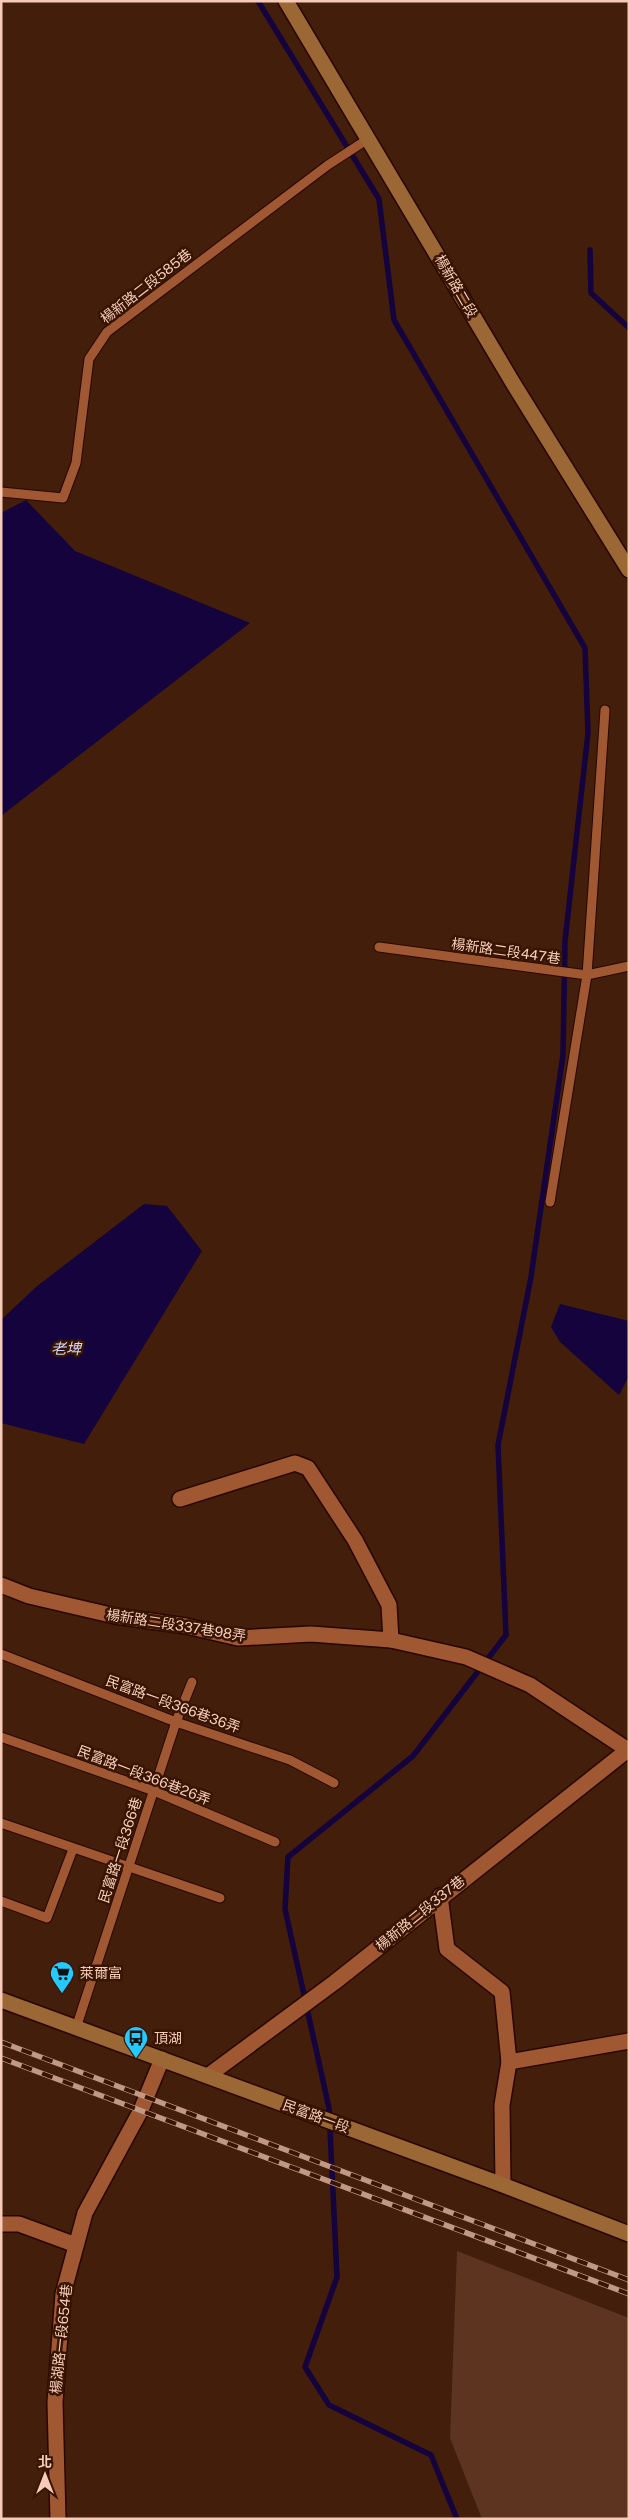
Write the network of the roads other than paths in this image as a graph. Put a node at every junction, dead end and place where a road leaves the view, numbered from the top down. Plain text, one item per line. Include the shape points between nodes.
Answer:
1 (286, 1) edge
2 (368, 139) junction
3 (1, 492) edge
4 (629, 570) edge
5 (605, 710) dead end
6 (379, 947) dead end
7 (629, 966) edge
8 (587, 974) junction
9 (550, 1202) dead end
10 (180, 1499) dead end
11 (1, 1584) edge
12 (391, 1640) junction
13 (1, 1654) edge
14 (192, 1682) dead end
15 (176, 1722) junction
16 (1, 1737) edge
17 (628, 1750) edge
18 (334, 1783) dead end
19 (154, 1791) junction
20 (1, 1823) edge
21 (274, 1842) dead end
22 (73, 1849) junction
23 (128, 1867) junction
24 (440, 1896) junction
25 (220, 1898) dead end
26 (1, 1901) edge
27 (1, 2000) edge
28 (76, 2028) junction
29 (629, 2041) edge
30 (162, 2060) junction
31 (509, 2062) junction
32 (209, 2075) junction
33 (503, 2184) junction
34 (1, 2224) edge
35 (629, 2234) edge
36 (76, 2245) junction
37 (58, 2519) edge

1 - 2 street, 楊新路二段
2 - 3 lane, 楊新路二段585巷 via 328,165 107,332 89,359 76,463 63,498
2 - 4 street, 楊新路二段
5 - 8 lane
6 - 8 lane, 楊新路二段447巷
7 - 8 lane, 楊新路二段447巷
8 - 9 lane
10 - 12 street via 295,1463 308,1468 355,1540 389,1605
11 - 12 street, 楊新路二段337巷98弄 via 28,1596 115,1616 186,1626 238,1638 311,1634
12 - 17 street, 楊新路二段337巷98弄 via 466,1657 530,1685
13 - 15 lane, 民富路一段366巷36弄
14 - 15 lane, 民富路一段366巷
15 - 18 lane, 民富路一段366巷36弄 via 290,1760
15 - 19 lane, 民富路一段366巷
16 - 19 lane, 民富路一段366巷26弄
17 - 24 street, 楊新路二段337巷
19 - 21 lane, 民富路一段366巷26弄
19 - 23 lane, 民富路一段366巷
20 - 22 lane
22 - 23 lane
22 - 26 lane via 47,1918
23 - 25 lane
23 - 28 lane, 民富路一段366巷
24 - 31 street via 446,1950 502,1992
24 - 32 street, 楊新路二段337巷 via 313,1998
27 - 28 street, 民富路一段
28 - 30 street, 民富路一段
29 - 31 street
30 - 32 street, 民富路一段
30 - 36 street, 楊湖路一段654巷 via 141,2110 85,2213
31 - 33 street via 502,2105
32 - 33 street, 民富路一段
33 - 35 street, 民富路一段
34 - 36 street via 19,2224
36 - 37 street, 楊湖路一段654巷 via 63,2294 55,2402

